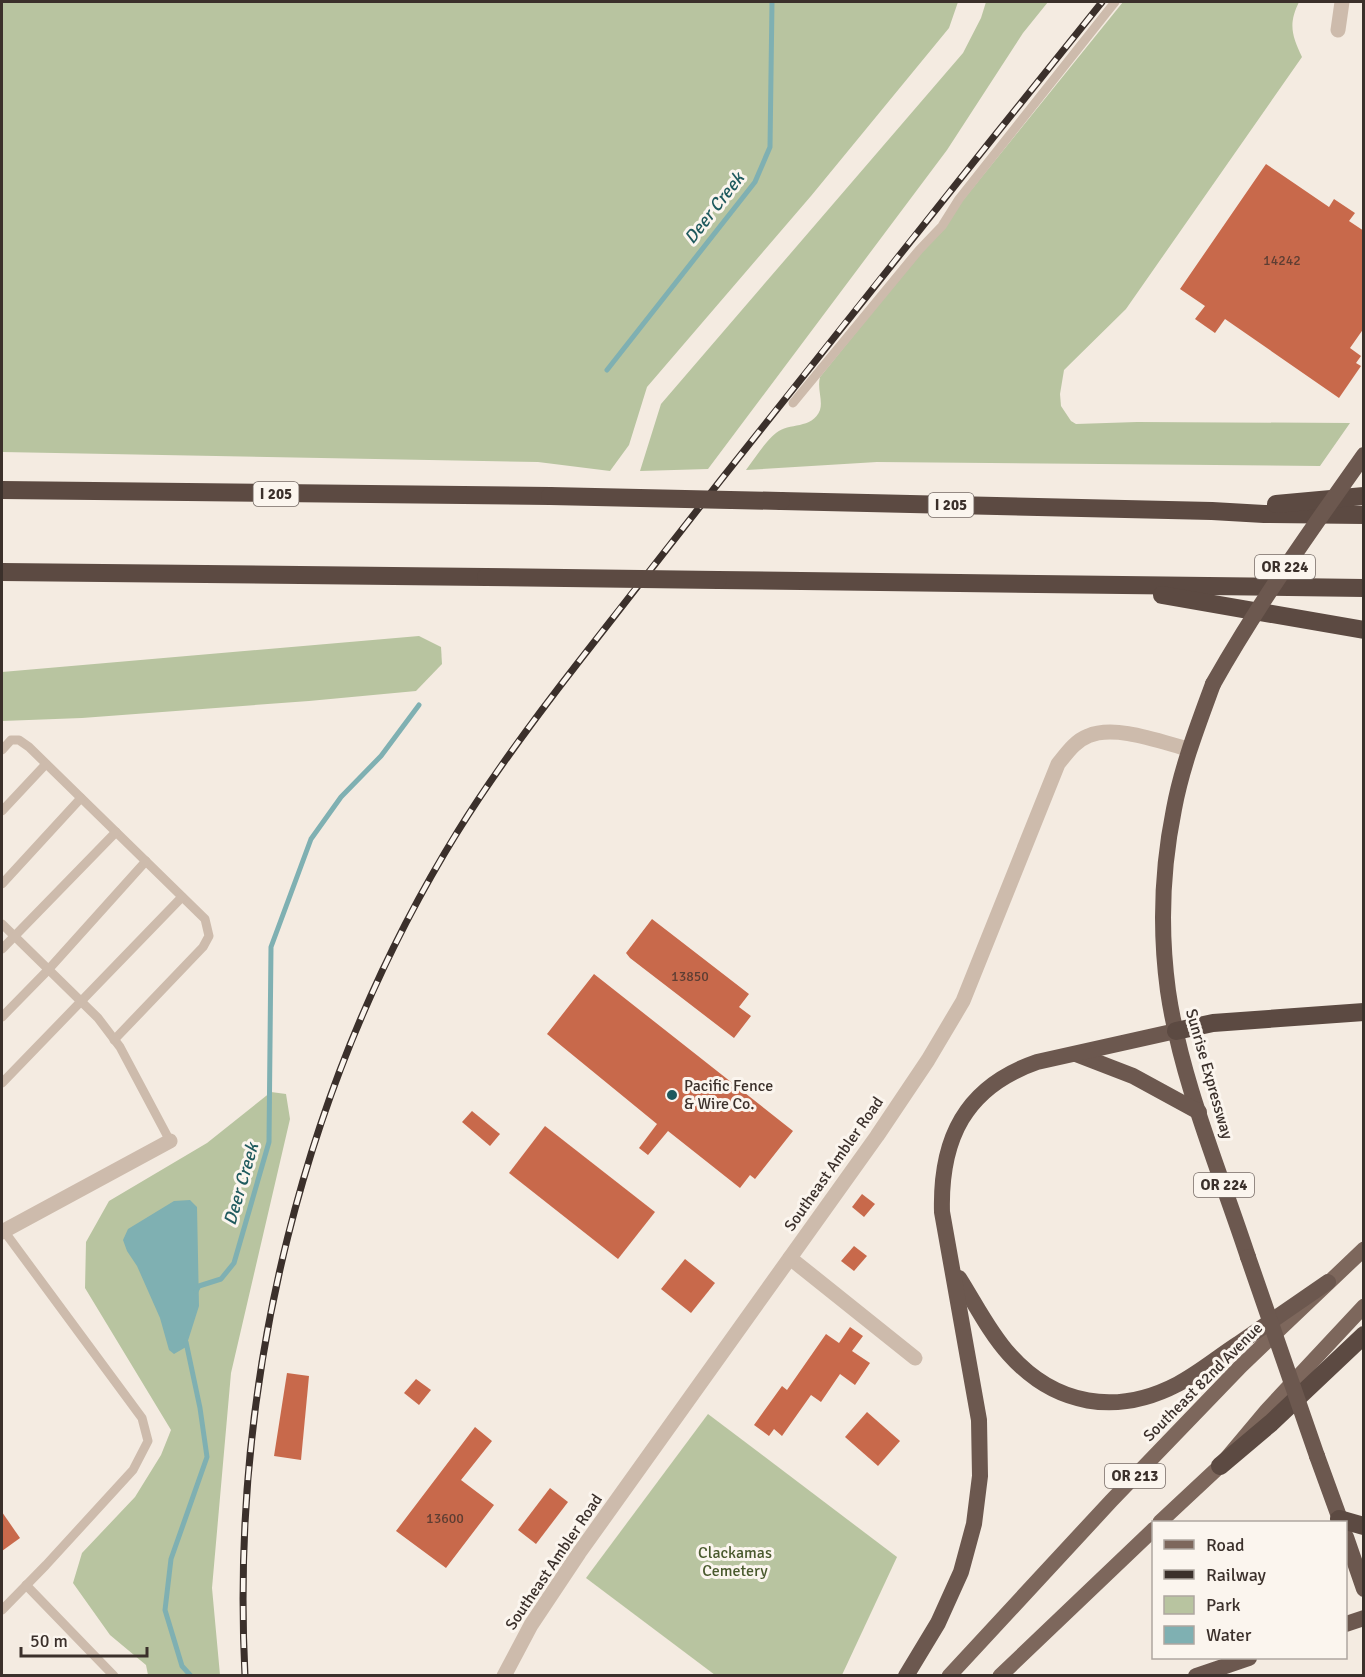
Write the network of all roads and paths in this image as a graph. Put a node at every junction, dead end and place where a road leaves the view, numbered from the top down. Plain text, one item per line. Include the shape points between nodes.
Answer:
1 (1115, 2) edge
2 (1342, 2) edge
3 (1338, 30) dead end
4 (793, 403) dead end
5 (1364, 455) edge
6 (2, 490) edge
7 (1364, 495) edge
8 (1212, 511) junction
9 (1364, 515) edge
10 (2, 572) edge
11 (1107, 585) junction
12 (1364, 588) edge
13 (1364, 630) edge
14 (1188, 749) junction
15 (2, 750) edge
16 (46, 764) junction
17 (81, 798) junction
18 (2, 811) edge
19 (116, 832) junction
20 (146, 861) junction
21 (2, 884) edge
22 (182, 897) junction
23 (2, 924) edge
24 (14, 936) junction
25 (2, 949) edge
26 (48, 970) junction
27 (81, 1002) junction
28 (1364, 1012) edge
29 (2, 1017) edge
30 (1176, 1031) junction
31 (114, 1040) junction
32 (1075, 1054) junction
33 (2, 1083) edge
34 (1199, 1112) junction
35 (170, 1141) joint
36 (3, 1232) edge
37 (1364, 1249) edge
38 (790, 1258) junction
39 (954, 1270) junction
40 (1328, 1282) junction
41 (1364, 1306) edge
42 (1364, 1335) edge
43 (915, 1359) dead end
44 (1220, 1467) junction
45 (1161, 1521) edge
46 (1340, 1521) edge
47 (1347, 1522) edge
48 (1364, 1526) edge
49 (1152, 1531) edge
50 (1347, 1540) edge
51 (27, 1585) junction
52 (1364, 1589) edge
53 (2, 1610) edge
54 (1364, 1618) edge
55 (1347, 1624) edge
56 (1246, 1659) edge
57 (114, 1676) edge
58 (504, 1676) edge
59 (906, 1676) edge
60 (949, 1676) edge
61 (1000, 1676) edge
62 (1196, 1676) edge

1 - 4 lane via 959,199 942,226
2 - 3 street
5 - 14 highway, Sunrise Expressway / OR 224, bridge via 1241,634 1213,684
6 - 8 highway, I 205, bridge via 550,496
7 - 8 highway
8 - 9 highway, I 205
10 - 11 highway, bridge
11 - 12 highway
11 - 13 highway
14 - 30 highway, Sunrise Expressway / OR 224 via 1173,811 1165,890 1164,939
14 - 38 street, Southeast Ambler Road via 1111,731 1089,736 1070,748 1058,764 963,1001 877,1136
15 - 16 lane via 11,740 19,740
16 - 17 lane
16 - 18 lane
17 - 19 lane
17 - 21 lane
19 - 20 lane
19 - 24 lane
20 - 22 lane
20 - 26 lane
22 - 27 lane
22 - 31 lane via 205,919 209,936
23 - 24 lane
24 - 25 lane
24 - 26 lane
26 - 27 lane
26 - 29 lane
27 - 31 lane
27 - 33 lane
28 - 30 highway via 1213,1023
30 - 32 highway
30 - 34 highway, Sunrise Expressway / OR 224
31 - 35 lane
32 - 34 highway via 1129,1074
32 - 39 highway via 1037,1062 1002,1078 975,1100 956,1129 945,1160 942,1194
34 - 46 highway, Sunrise Expressway / OR 224, bridge
35 - 36 street
36 - 51 lane via 142,1418 148,1441 133,1470
37 - 40 main road, Southeast 82nd Avenue / OR 213
38 - 43 street
38 - 58 street, Southeast Ambler Road via 579,1553 531,1625
39 - 40 highway via 997,1339 1025,1370 1061,1393 1102,1403 1124,1402 1177,1384
39 - 59 highway via 980,1420 980,1476 974,1524 961,1572 938,1623
40 - 60 main road, Southeast 82nd Avenue / OR 213 via 1127,1484
41 - 44 main road
42 - 44 highway, OR 213
44 - 45 main road, OR 213
47 - 48 highway
49 - 61 main road
50 - 52 highway
51 - 53 lane
51 - 57 lane
54 - 55 highway
56 - 62 highway

